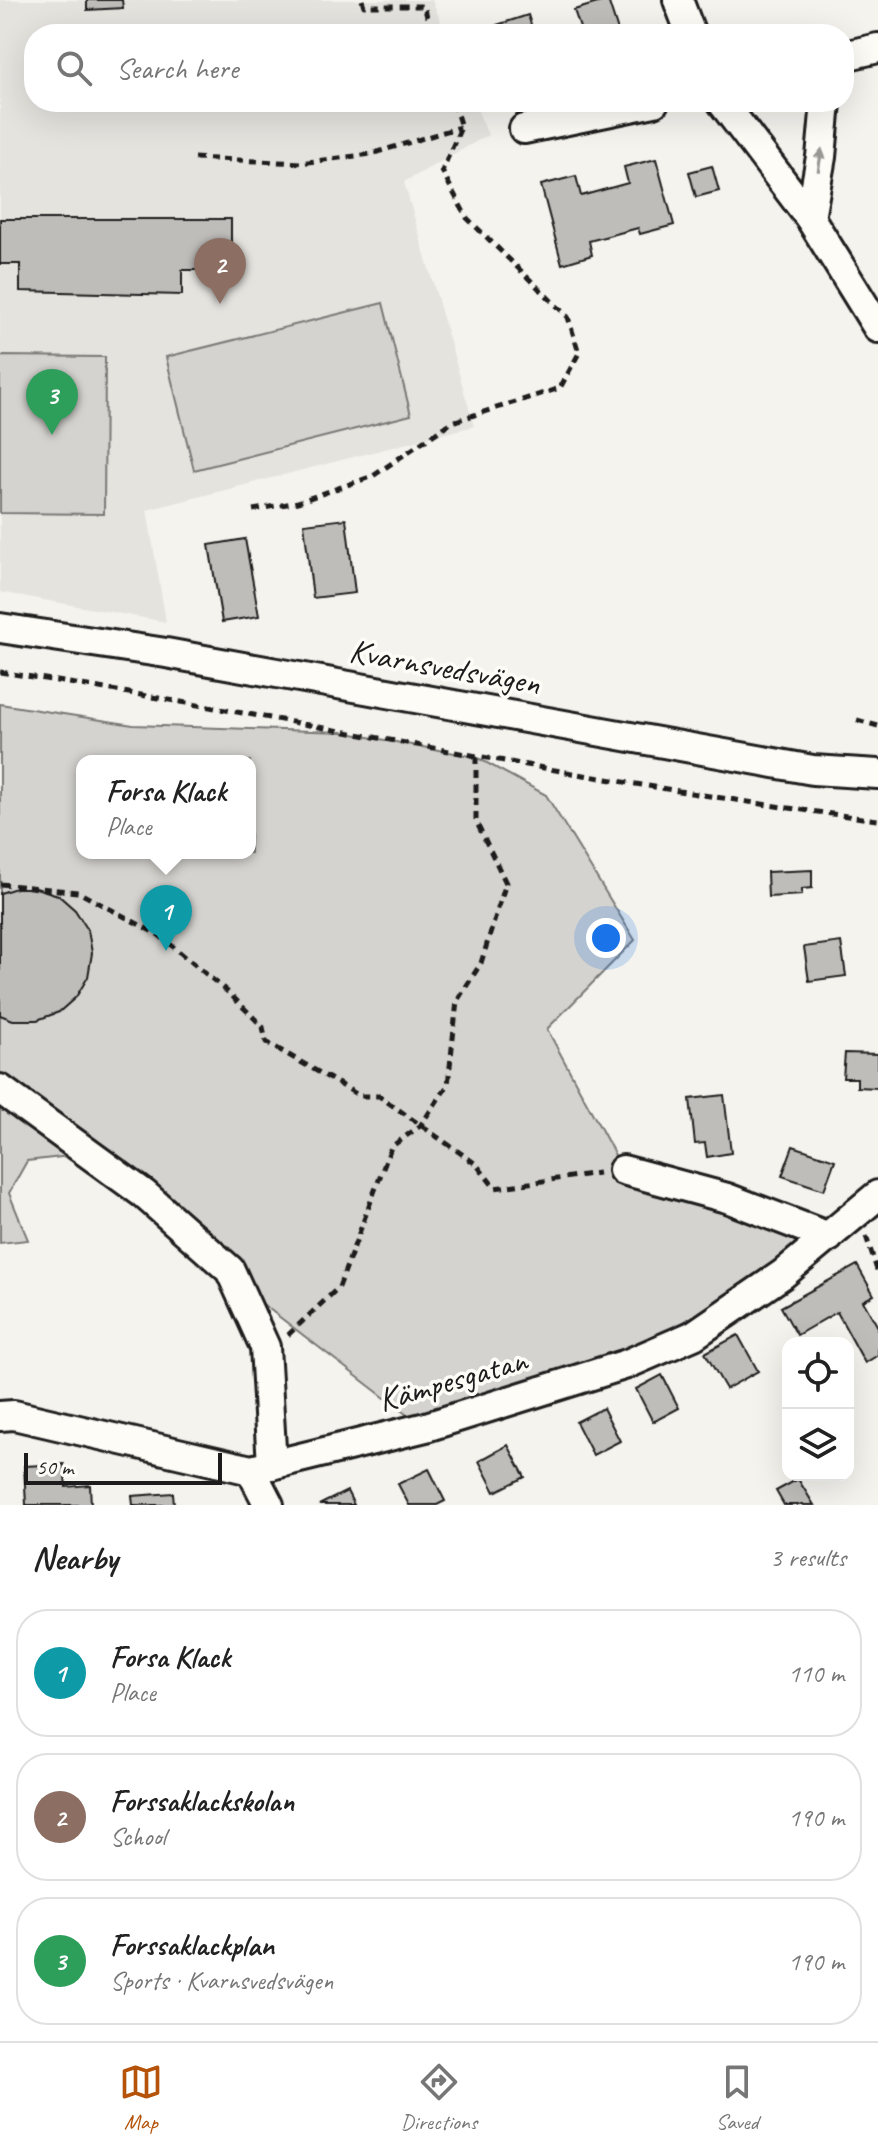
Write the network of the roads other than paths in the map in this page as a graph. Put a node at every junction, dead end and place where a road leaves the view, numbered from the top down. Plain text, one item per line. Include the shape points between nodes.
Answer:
1 (678, 0) edge
2 (687, 24) edge
3 (878, 48) edge
4 (854, 54) edge
5 (606, 112) edge
6 (730, 112) edge
7 (825, 112) edge
8 (524, 129) dead end
9 (810, 218) junction
10 (878, 328) edge
11 (0, 628) edge
12 (878, 774) edge
13 (0, 1089) edge
14 (623, 1170) road end
15 (868, 1203) edge
16 (829, 1237) junction
17 (0, 1416) edge
18 (262, 1468) junction
19 (269, 1505) edge

1 - 2 street
3 - 4 street
5 - 8 street
6 - 9 street
9 -> 7 street
9 - 10 street
11 - 12 street, Kvarnsvedsvägen via 813,770
13 - 18 street via 144,1194 230,1270 265,1347
14 - 16 street via 727,1198
15 - 16 street, Kämpesgatan
16 - 18 street, Kämpesgatan via 694,1335 627,1364 426,1427
17 - 18 street, Kämpesgatan
18 - 19 street

